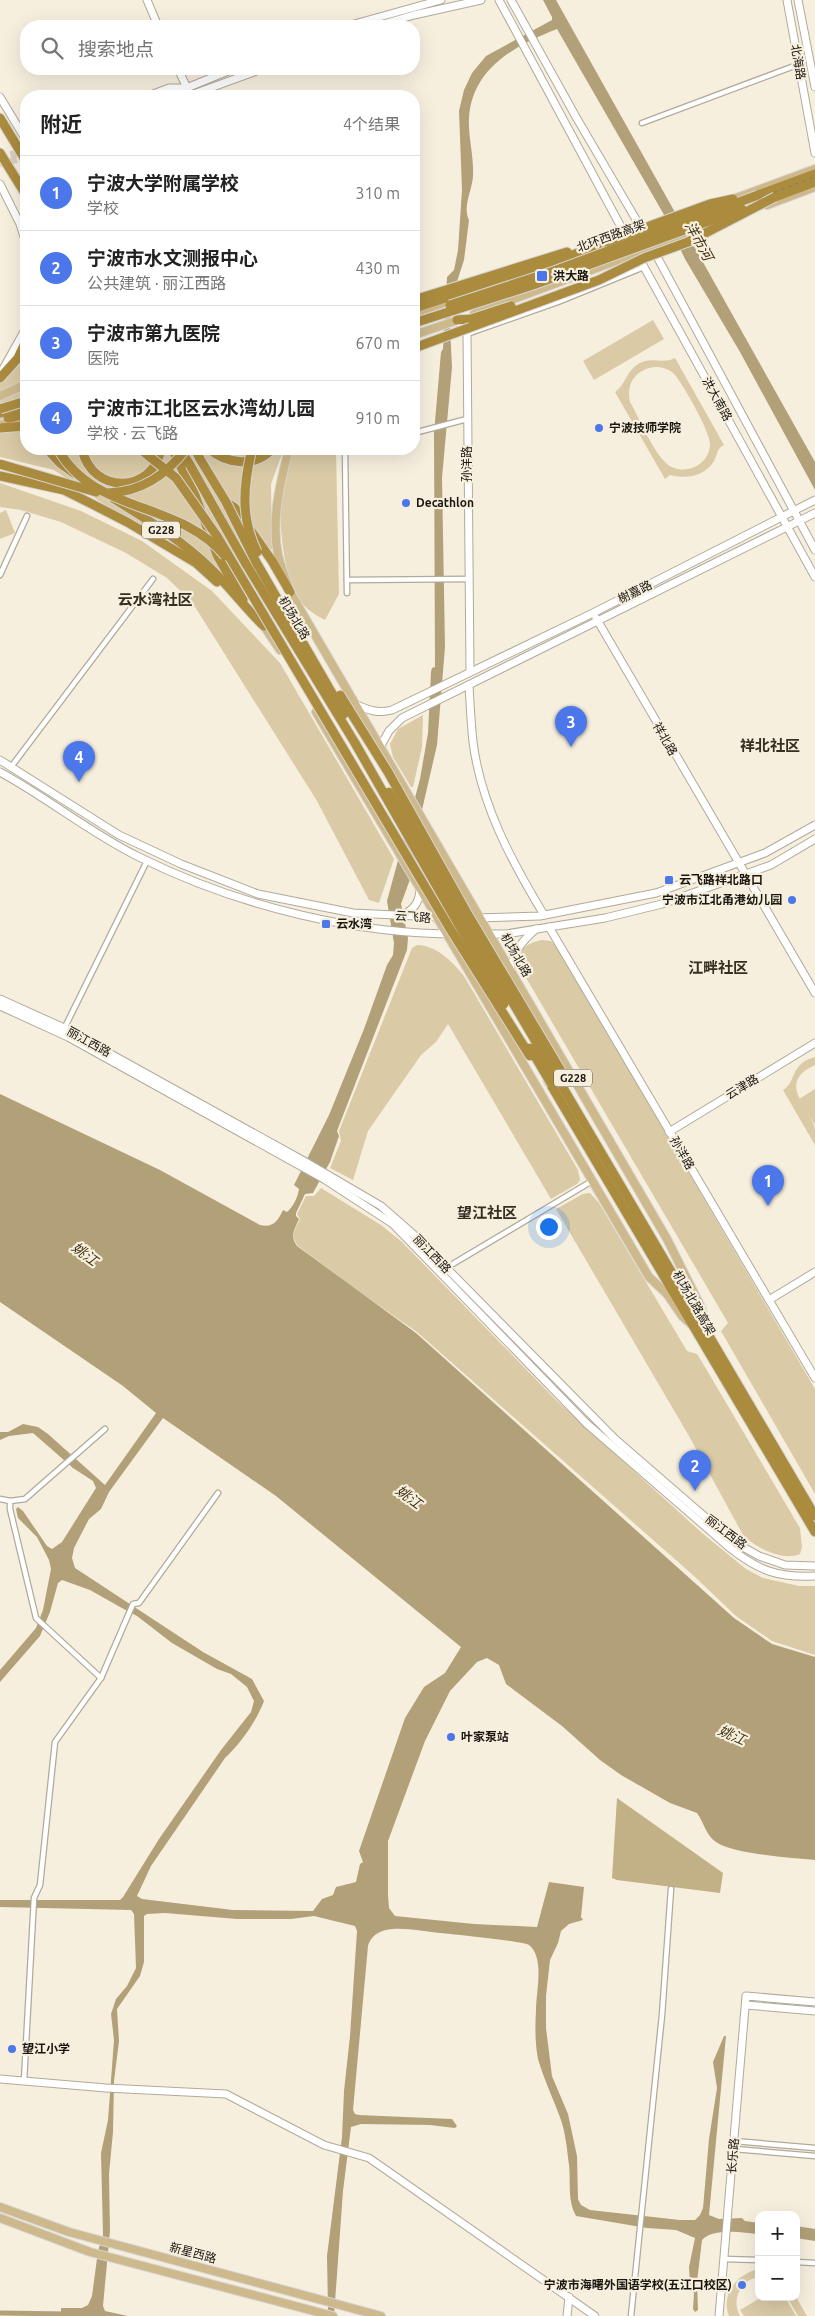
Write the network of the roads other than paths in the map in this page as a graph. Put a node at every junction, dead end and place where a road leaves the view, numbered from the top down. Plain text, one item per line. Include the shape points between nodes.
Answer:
1 (146, 0) edge
2 (441, 0) edge
3 (481, 0) edge
4 (499, 0) edge
5 (511, 0) edge
6 (787, 0) edge
7 (798, 0) edge
8 (155, 20) edge
9 (369, 20) edge
10 (397, 20) edge
11 (797, 65) dead end
12 (181, 75) edge
13 (218, 75) edge
14 (246, 75) edge
15 (187, 87) junction
16 (815, 87) edge
17 (164, 90) edge
18 (180, 90) edge
19 (188, 90) edge
20 (206, 90) edge
21 (0, 97) edge
22 (0, 118) edge
23 (642, 123) dead end
24 (20, 130) edge
25 (20, 151) edge
26 (0, 153) edge
27 (815, 153) edge
28 (815, 169) edge
29 (815, 174) edge
30 (16, 179) junction
31 (815, 182) edge
32 (0, 184) edge
33 (20, 186) edge
34 (815, 187) edge
35 (20, 189) edge
36 (758, 195) junction
37 (775, 197) junction
38 (20, 224) edge
39 (644, 233) junction
40 (628, 239) junction
41 (606, 242) junction
42 (652, 248) junction
43 (641, 260) junction
44 (420, 298) edge
45 (420, 306) edge
46 (420, 310) edge
47 (420, 316) edge
48 (457, 320) junction
49 (420, 321) edge
50 (420, 332) edge
51 (467, 334) junction
52 (20, 338) edge
53 (420, 346) edge
54 (20, 354) edge
55 (0, 373) edge
56 (0, 378) edge
57 (20, 387) edge
58 (0, 396) edge
59 (20, 402) edge
60 (2, 407) edge
61 (20, 408) edge
62 (0, 413) edge
63 (20, 415) edge
64 (0, 419) edge
65 (467, 419) junction
66 (20, 423) edge
67 (0, 426) edge
68 (420, 431) edge
69 (53, 455) edge
70 (62, 455) edge
71 (83, 455) edge
72 (147, 455) edge
73 (160, 455) edge
74 (175, 455) edge
75 (181, 455) edge
76 (184, 455) edge
77 (198, 455) edge
78 (218, 455) edge
79 (251, 455) edge
80 (266, 455) edge
81 (288, 455) edge
82 (345, 455) edge
83 (0, 464) edge
84 (0, 476) edge
85 (814, 501) edge
86 (226, 502) junction
87 (794, 512) junction
88 (815, 513) edge
89 (27, 516) dead end
90 (782, 518) junction
91 (799, 521) junction
92 (788, 527) junction
93 (815, 550) edge
94 (0, 575) edge
95 (815, 578) edge
96 (468, 579) junction
97 (153, 580) dead end
98 (347, 580) junction
99 (246, 584) junction
100 (290, 592) junction
101 (347, 593) dead end
102 (241, 604) junction
103 (593, 613) junction
104 (598, 621) junction
105 (264, 626) junction
106 (470, 672) junction
107 (468, 685) junction
108 (354, 704) junction
109 (380, 747) junction
110 (0, 760) edge
111 (11, 767) junction
112 (0, 772) edge
113 (815, 824) edge
114 (815, 839) edge
115 (147, 861) junction
116 (739, 864) junction
117 (746, 874) junction
118 (420, 890) junction
119 (544, 915) junction
120 (402, 916) junction
121 (437, 918) junction
122 (479, 918) junction
123 (549, 927) junction
124 (536, 929) junction
125 (446, 934) junction
126 (489, 934) junction
127 (510, 970) junction
128 (815, 987) edge
129 (815, 993) edge
130 (0, 999) edge
131 (0, 1006) edge
132 (63, 1031) junction
133 (815, 1043) edge
134 (815, 1048) edge
135 (558, 1081) junction
136 (670, 1133) junction
137 (592, 1181) junction
138 (444, 1270) junction
139 (815, 1272) edge
140 (769, 1300) junction
141 (692, 1325) junction
142 (710, 1336) junction
143 (815, 1378) edge
144 (106, 1429) dead end
145 (218, 1493) dead end
146 (0, 1500) edge
147 (10, 1501) junction
148 (815, 1516) edge
149 (815, 1532) edge
150 (815, 1566) edge
151 (815, 1576) edge
152 (101, 1678) junction
153 (671, 1890) dead end
154 (815, 2002) edge
155 (746, 2005) junction
156 (815, 2011) edge
157 (0, 2079) edge
158 (24, 2081) junction
159 (734, 2145) junction
160 (815, 2148) edge
161 (815, 2156) edge
162 (0, 2207) edge
163 (0, 2218) edge
164 (724, 2259) junction
165 (755, 2260) edge
166 (800, 2262) edge
167 (815, 2263) edge
168 (569, 2297) junction
169 (333, 2316) edge
170 (382, 2316) edge
171 (567, 2316) edge
172 (595, 2316) edge
173 (631, 2316) edge
174 (719, 2316) edge

1 - 8 main road
2 - 9 main road
3 - 10 main road
4 - 40 main road, 洪大南路
5 - 39 main road, 洪大南路
6 - 27 main road, 北海路
7 - 16 main road, 北海路
11 - 23 street
12 - 15 main road
13 - 15 main road
14 - 20 main road
15 - 17 main road
15 - 18 main road
15 - 19 main road
21 - 24 main road
22 - 25 highway
26 - 30 highway
28 - 39 main road
29 - 36 highway, 北环西路高架
30 - 33 highway
30 - 35 highway
31 - 37 highway, 北环西路高架
32 - 38 main road
34 - 42 main road
36 - 41 highway, bridge via 710,204
36 - 47 highway, 北环西路高架, bridge
37 - 43 highway, bridge via 688,242
37 - 49 highway, 北环西路高架, bridge via 533,285
39 - 40 main road
39 - 42 main road, 洪大南路
40 - 43 main road, 洪大南路
40 - 46 main road, bridge via 484,291
41 - 44 highway via 547,257
41 - 45 highway via 539,268
42 - 43 main road
42 - 87 main road, 洪大南路
43 - 48 main road
43 - 48 highway, bridge via 471,319
43 - 51 street via 558,302
43 - 53 highway, bridge via 599,280
43 - 90 main road, 洪大南路
48 - 50 main road
48 - 51 main road
51 - 65 main road, 孙洋路
52 - 55 main road
54 - 56 highway
57 - 58 main road
59 - 60 highway, bridge
61 - 62 highway
63 - 64 highway
65 - 68 street
65 - 96 main road, 孙洋路
66 - 67 highway
69 - 102 highway, G228 via 80,478 188,548
70 - 99 highway, bridge via 90,486 181,521 198,532 220,550
71 - 73 highway via 89,468 100,478 121,483 133,482 144,476
72 - 99 highway, bridge via 176,478 192,498
74 - 105 highway via 195,495 217,556
75 - 83 highway, bridge via 162,475 127,492 94,491
76 - 135 highway, 机场北路, bridge via 246,564
77 - 86 highway, 机场北路, bridge
78 - 80 highway via 243,462
79 - 135 highway, bridge via 244,496 245,515 265,568 388,772
81 - 100 main road, G228 via 276,515 278,554
82 - 98 street
84 - 102 highway, G228 via 64,490 127,522 196,564
85 - 87 main road, 榭嘉路
86 - 100 highway via 235,508
86 - 135 highway, 机场北路, bridge via 256,562
87 - 90 main road, 榭嘉路
87 - 91 main road, 洪大南路
88 - 91 main road, 榭嘉路
89 - 94 street
90 - 92 main road, 洪大南路
90 - 103 main road, 榭嘉路
91 - 92 main road, 榭嘉路
91 - 93 main road, 洪大南路
92 - 95 main road, 洪大南路
92 - 104 main road, 榭嘉路
96 - 98 street
96 - 106 main road, 孙洋路
97 - 111 street
98 - 101 street
99 - 135 highway, bridge via 449,927 530,1056
100 - 108 main road, 机场北路 / G228
102 - 105 highway, G228
103 - 104 main road, 祥北路
103 - 106 main road, 榭嘉路
104 - 107 main road, 榭嘉路
104 - 116 main road, 祥北路
105 - 118 main road, G228
106 - 108 main road, 榭嘉路 via 382,713
107 - 109 main road, 榭嘉路 via 402,718 388,731
107 - 119 main road via 473,744 484,791 503,841
108 - 109 main road, 机场北路 / G228
109 - 122 main road, 机场北路 / G228
110 - 111 main road, 云飞路
111 - 120 main road, 云飞路 via 119,835 258,894 353,913
112 - 115 main road, 云飞路 via 79,823
113 - 116 main road, 云飞路
114 - 117 main road, 云飞路 via 771,865
115 - 125 main road, 云飞路 via 198,884 268,906 360,927
115 - 132 street
116 - 117 main road, 祥北路
116 - 119 main road, 云飞路 via 656,893
117 - 123 main road, 云飞路 via 662,904
117 - 128 main road, 祥北路
117 - 129 main road, 祥北路
118 - 120 main road via 415,907
118 - 121 main road, G228
119 - 122 main road, 云飞路
120 - 121 main road, 云飞路
121 - 122 main road, 云飞路
121 - 125 main road, G228
122 - 126 main road, 机场北路 / G228
123 - 124 main road, 云飞路
123 - 136 main road, 孙洋路
124 - 126 main road, 云飞路
124 - 127 main road via 519,945 512,957
125 - 126 main road, 云飞路
125 - 137 main road, G228
126 - 127 main road, 机场北路 / G228
127 - 142 main road, 机场北路 / G228 via 666,1238 701,1307
130 - 132 main road, 丽江西路
131 - 132 main road
132 - 138 main road, 丽江西路 via 381,1206 413,1234
133 - 136 main road, 云津路
134 - 136 main road, 云津路
135 - 141 highway, 机场北路高架 / G228
135 - 142 highway, 机场北路高架 / G228
136 - 140 main road, 孙洋路
137 - 138 street
137 - 141 main road, G228 via 649,1277
138 - 150 main road, 丽江西路 via 615,1439 734,1542 784,1565
138 - 151 main road, 丽江西路 via 587,1424 748,1563 772,1574
139 - 140 main road
140 - 143 main road, 孙洋路
141 - 149 highway, 机场北路高架 / G228
142 - 148 highway, 机场北路高架 / G228
144 - 147 street via 26,1499
145 - 152 street via 139,1603 133,1604
146 - 147 street
147 - 152 street via 36,1618
152 - 158 street via 53,1751 40,1885 34,1898
153 - 173 street via 662,2016
154 - 155 main road, 长乐路 via 746,1996
155 - 156 main road
155 - 159 main road, 长乐路
157 - 158 main road
158 - 168 main road via 226,2094 324,2145 369,2158
159 - 160 street
159 - 161 street
159 - 164 main road, 长乐路
162 - 170 main road, 新星西路 via 69,2232
163 - 169 main road, 新星西路 via 90,2252
164 - 165 street
164 - 174 main road, 长乐路
166 - 167 street
168 - 171 main road
168 - 172 main road

